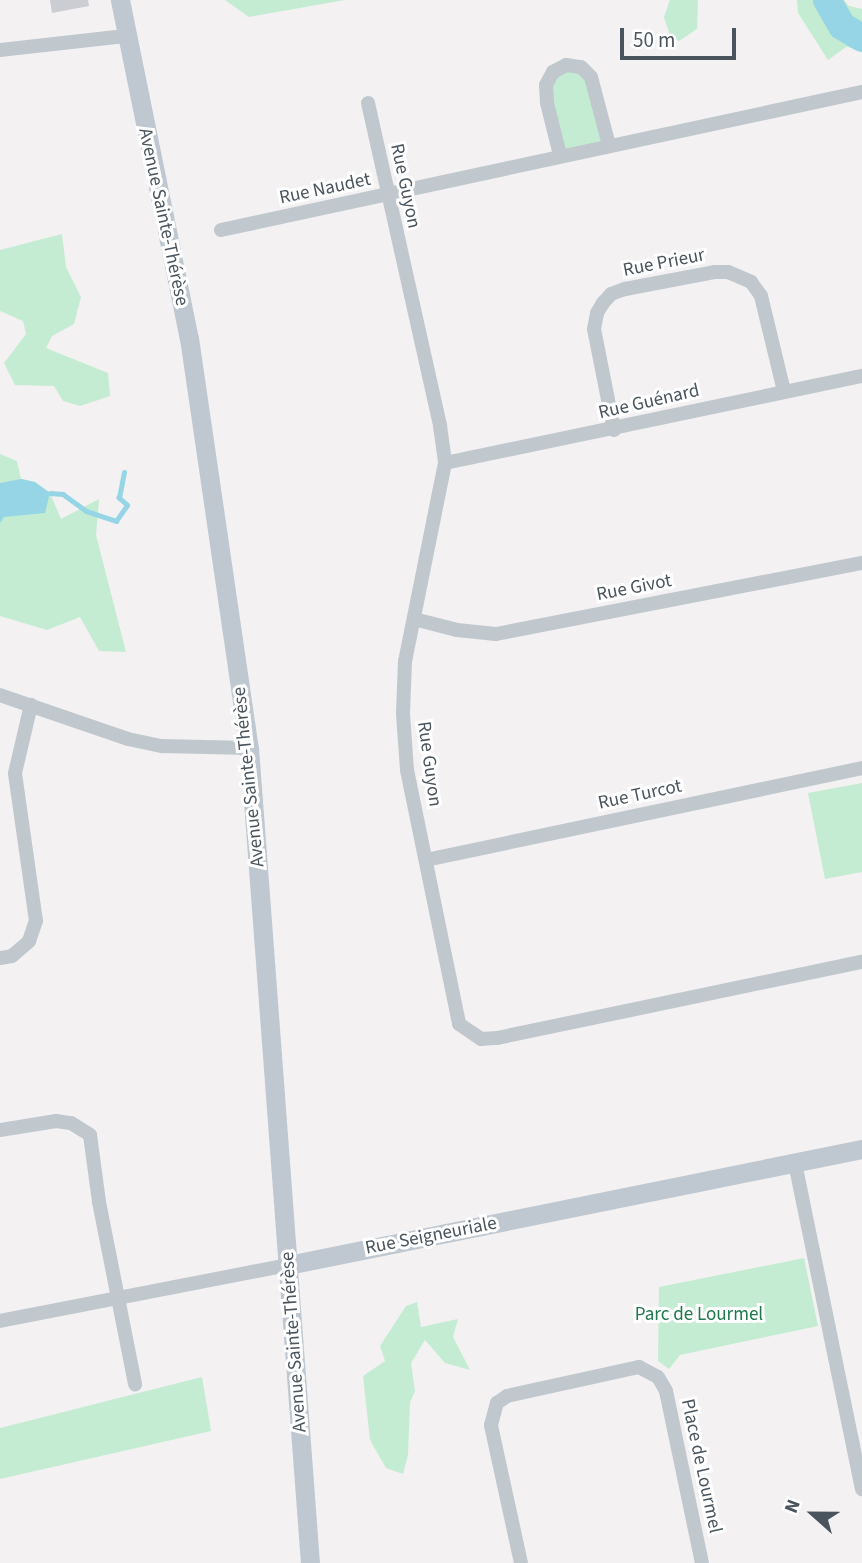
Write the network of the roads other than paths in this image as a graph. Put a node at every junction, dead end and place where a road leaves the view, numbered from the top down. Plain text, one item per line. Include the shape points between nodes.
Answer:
1 (120, 0) edge
2 (125, 36) junction
3 (0, 50) edge
4 (862, 92) edge
5 (368, 103) dead end
6 (609, 145) junction
7 (560, 155) junction
8 (387, 195) junction
9 (221, 230) dead end
10 (862, 376) edge
11 (784, 391) junction
12 (614, 430) junction
13 (445, 463) junction
14 (862, 563) edge
15 (414, 619) junction
16 (0, 695) edge
17 (31, 705) junction
18 (249, 748) junction
19 (862, 768) edge
20 (426, 860) junction
21 (0, 958) edge
22 (862, 962) edge
23 (0, 1130) edge
24 (862, 1149) edge
25 (795, 1163) junction
26 (288, 1265) junction
27 (118, 1298) junction
28 (0, 1321) edge
29 (135, 1384) dead end
30 (862, 1489) edge
31 (310, 1563) edge
32 (521, 1563) edge
33 (702, 1563) edge

1 - 2 street, Avenue Sainte-Thérèse
2 - 3 street
2 - 18 street, Avenue Sainte-Thérèse via 189,338
4 - 6 street, Rue Naudet
5 - 8 street, Rue Guyon
6 - 7 street, Rue Naudet
6 - 7 street via 592,77 581,67 566,65 553,72 546,85
7 - 8 street, Rue Naudet
8 - 9 street, Rue Naudet
8 - 13 street, Rue Guyon
10 - 11 street, Rue Guénard
11 - 12 street, Rue Guénard
11 - 12 street, Rue Prieur via 761,296 751,282 740,275 715,272 625,289 603,303 594,330
12 - 13 street, Rue Guénard
13 - 15 street, Rue Guyon
14 - 15 street, Rue Givot via 496,635
15 - 20 street, Rue Guyon via 405,661 403,714 407,770
16 - 17 street
17 - 18 street via 162,747
17 - 21 street via 15,773 36,921 29,941 12,956
18 - 26 street, Avenue Sainte-Thérèse
19 - 20 street, Rue Turcot
20 - 22 street, Rue Guyon via 458,1024 481,1038
23 - 27 street via 56,1121 71,1123 90,1135
24 - 25 street, Rue Seigneuriale
25 - 26 street, Rue Seigneuriale
25 - 30 street
26 - 27 street, Rue Seigneuriale
26 - 31 street, Avenue Sainte-Thérèse
27 - 28 street, Rue Seigneuriale
27 - 29 street
32 - 33 street, Place de Lourmel via 491,1425 497,1403 508,1396 639,1367 658,1377 666,1391

